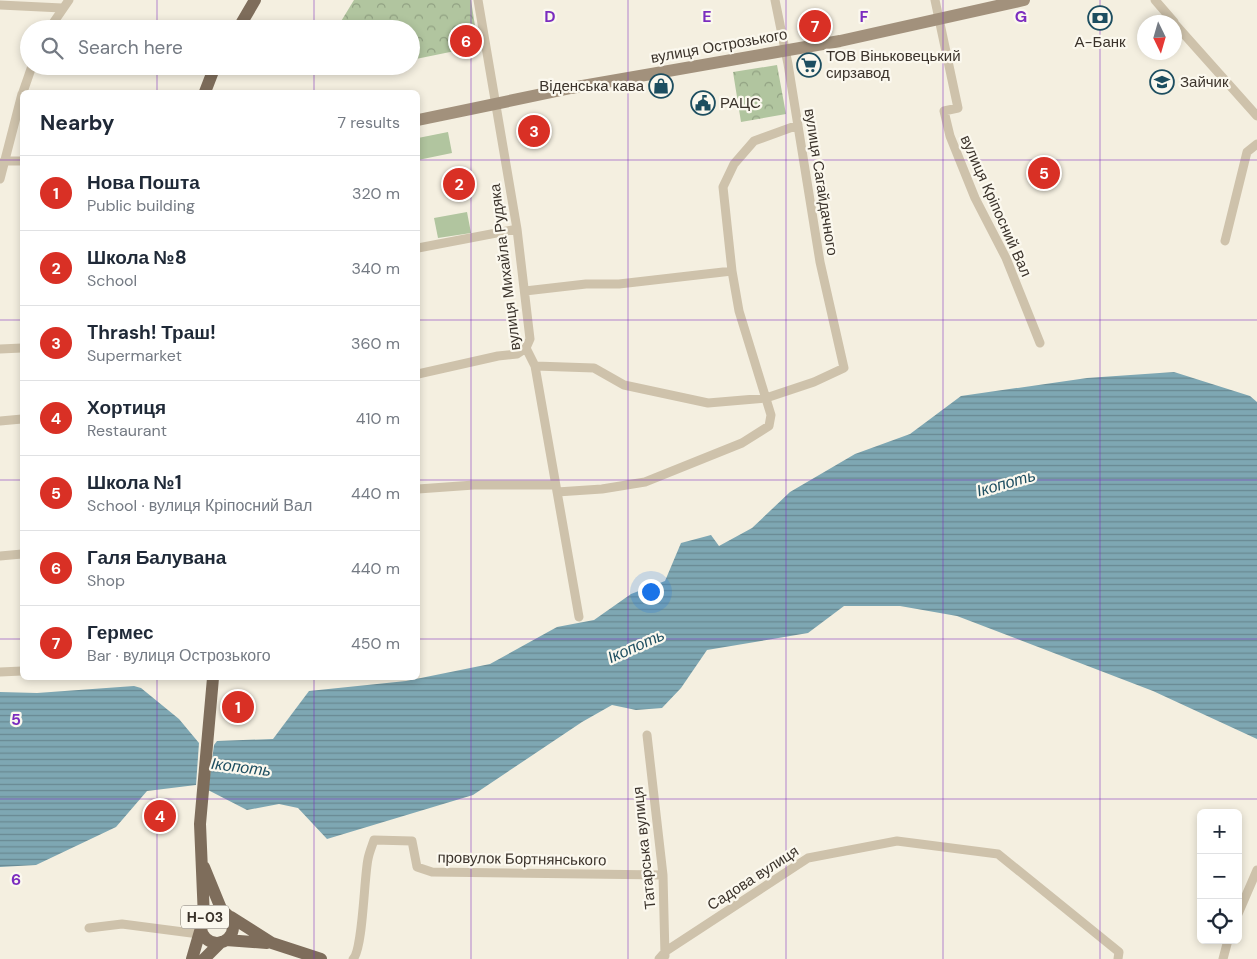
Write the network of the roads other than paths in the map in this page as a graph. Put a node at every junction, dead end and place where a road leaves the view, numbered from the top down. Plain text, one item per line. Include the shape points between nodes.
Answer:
1 (69, 0) edge
2 (255, 0) edge
3 (478, 0) edge
4 (775, 0) edge
5 (935, 0) edge
6 (1024, 0) edge
7 (1155, 0) edge
8 (0, 5) edge
9 (62, 8) junction
10 (1167, 15) edge
11 (940, 19) junction
12 (55, 20) edge
13 (243, 20) edge
14 (1182, 32) edge
15 (786, 51) junction
16 (29, 75) edge
17 (211, 75) edge
18 (213, 75) edge
19 (24, 90) edge
20 (206, 90) edge
21 (212, 90) edge
22 (20, 101) edge
23 (496, 105) junction
24 (1257, 116) edge
25 (420, 120) edge
26 (798, 124) junction
27 (4, 143) edge
28 (1257, 144) edge
29 (4, 160) junction
30 (20, 161) edge
31 (0, 179) edge
32 (517, 229) junction
33 (1225, 240) dead end
34 (420, 248) edge
35 (732, 271) junction
36 (525, 291) junction
37 (1040, 343) dead end
38 (20, 348) edge
39 (526, 348) junction
40 (0, 349) edge
41 (535, 366) junction
42 (420, 374) edge
43 (766, 398) junction
44 (20, 419) edge
45 (0, 421) edge
46 (420, 489) edge
47 (556, 489) junction
48 (20, 554) edge
49 (0, 556) edge
50 (580, 617) dead end
51 (20, 671) edge
52 (0, 672) edge
53 (212, 680) edge
54 (647, 735) dead end
55 (201, 858) junction
56 (1257, 870) edge
57 (662, 875) junction
58 (1242, 905) edge
59 (226, 914) junction
60 (201, 927) junction
61 (90, 928) dead end
62 (223, 941) junction
63 (272, 943) junction
64 (1227, 944) edge
65 (665, 955) edge
66 (1120, 957) edge
67 (192, 959) edge
68 (204, 959) edge
69 (321, 959) edge
70 (353, 959) edge
71 (659, 959) edge
72 (1222, 959) edge

1 - 9 street
2 - 13 main road
3 - 23 street, вулиця Михайла Рудяка
4 - 15 street, вулиця Сагайдачного
5 - 11 street, вулиця Кріпосний Вал
6 - 11 main road, вулиця Острозького
7 - 10 street
8 - 9 street
9 - 12 street
11 - 15 main road, вулиця Острозького
11 - 37 street, вулиця Кріпосний Вал via 958,108 944,111 950,136 975,198 1006,258
14 - 24 street
15 - 23 main road, вулиця Острозького via 571,88
15 - 26 street, вулиця Сагайдачного
16 - 19 street
17 - 20 main road
18 - 21 main road
22 - 27 street
23 - 25 main road, вулиця Острозького
23 - 32 street, вулиця Михайла Рудяка
26 - 35 street via 754,141 734,164 723,187
26 - 43 street, вулиця Сагайдачного via 820,262 844,368
27 - 29 street
28 - 33 street via 1247,152
29 - 30 street
29 - 31 street
32 - 34 street
32 - 36 street, вулиця Михайла Рудяка
35 - 36 street
35 - 43 street via 739,311
36 - 39 street, вулиця Михайла Рудяка via 530,339
38 - 40 street
39 - 41 street, вулиця Михайла Рудяка
39 - 42 street via 517,354
41 - 43 street via 594,368 624,385 708,402
41 - 47 street, вулиця Михайла Рудяка
43 - 47 street via 772,415 769,426 742,443 645,482 602,489
44 - 45 street
46 - 47 street via 474,485
47 - 50 street, вулиця Михайла Рудяка
48 - 49 street
51 - 52 street
53 - 55 main road, Н-03
54 - 57 street, Татарська вулиця
55 - 59 main road, Н-03
55 - 60 main road, Н-03
56 - 58 street
57 - 65 street, Татарська вулиця
57 - 70 street, провулок Бортнянського via 432,872 417,867 412,841 374,840 368,859 359,940
59 - 60 main road, Н-03 via 212,911
59 - 62 main road, Н-03 via 232,932
59 - 63 main road
60 - 61 street via 122,924
60 - 62 main road, Н-03 via 202,934 210,941
60 - 67 main road, Н-03
62 - 63 main road
62 - 68 main road, Н-03
63 - 69 main road
64 - 72 street
65 - 66 street, Садова вулиця via 808,858 897,840 998,854
65 - 71 street, Садова вулиця

